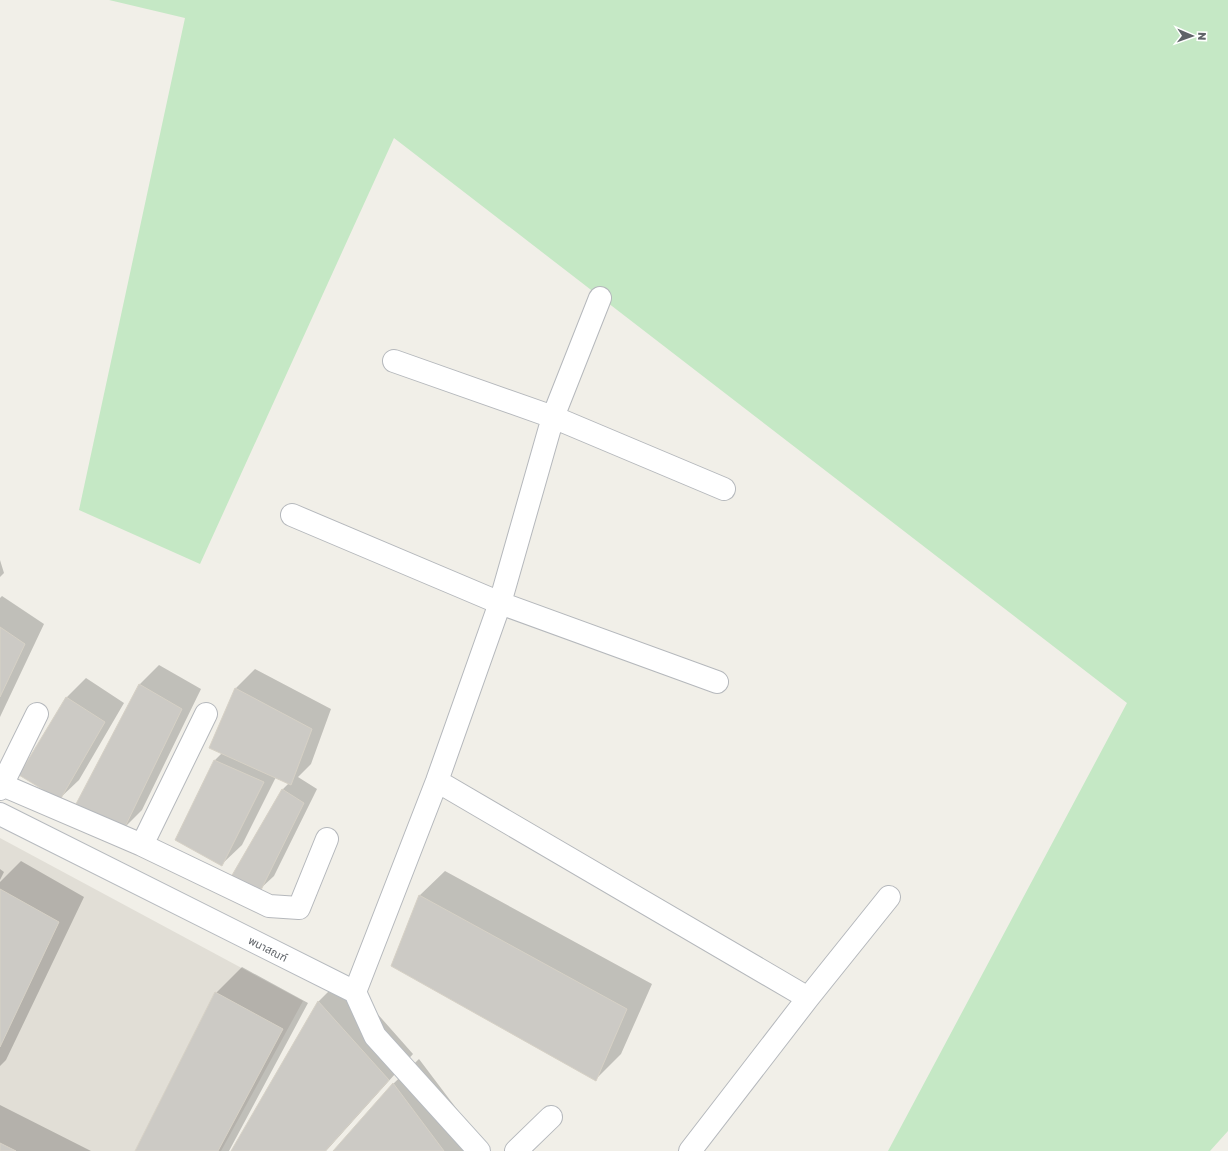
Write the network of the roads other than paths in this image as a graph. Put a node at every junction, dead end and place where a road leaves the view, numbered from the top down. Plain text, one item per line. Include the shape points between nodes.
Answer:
1 (600, 298) dead end
2 (394, 361) dead end
3 (554, 417) junction
4 (724, 489) dead end
5 (292, 515) dead end
6 (500, 603) junction
7 (717, 682) dead end
8 (37, 714) dead end
9 (206, 714) dead end
10 (437, 781) junction
11 (1, 786) edge
12 (0, 814) edge
13 (327, 839) dead end
14 (142, 845) junction
15 (889, 897) dead end
16 (355, 992) junction
17 (808, 998) junction
18 (551, 1117) dead end
19 (479, 1151) edge
20 (516, 1151) edge
21 (690, 1151) edge

1 - 3 street
2 - 3 street
3 - 4 street
3 - 6 street
5 - 6 street
6 - 7 street
6 - 10 street
8 - 11 street
9 - 14 street
10 - 16 street
10 - 17 street
11 - 14 street
12 - 16 street, พนาสณฑ์
13 - 14 street via 299,908 269,906
15 - 17 street
16 - 19 street via 375,1036
17 - 21 street
18 - 20 street

